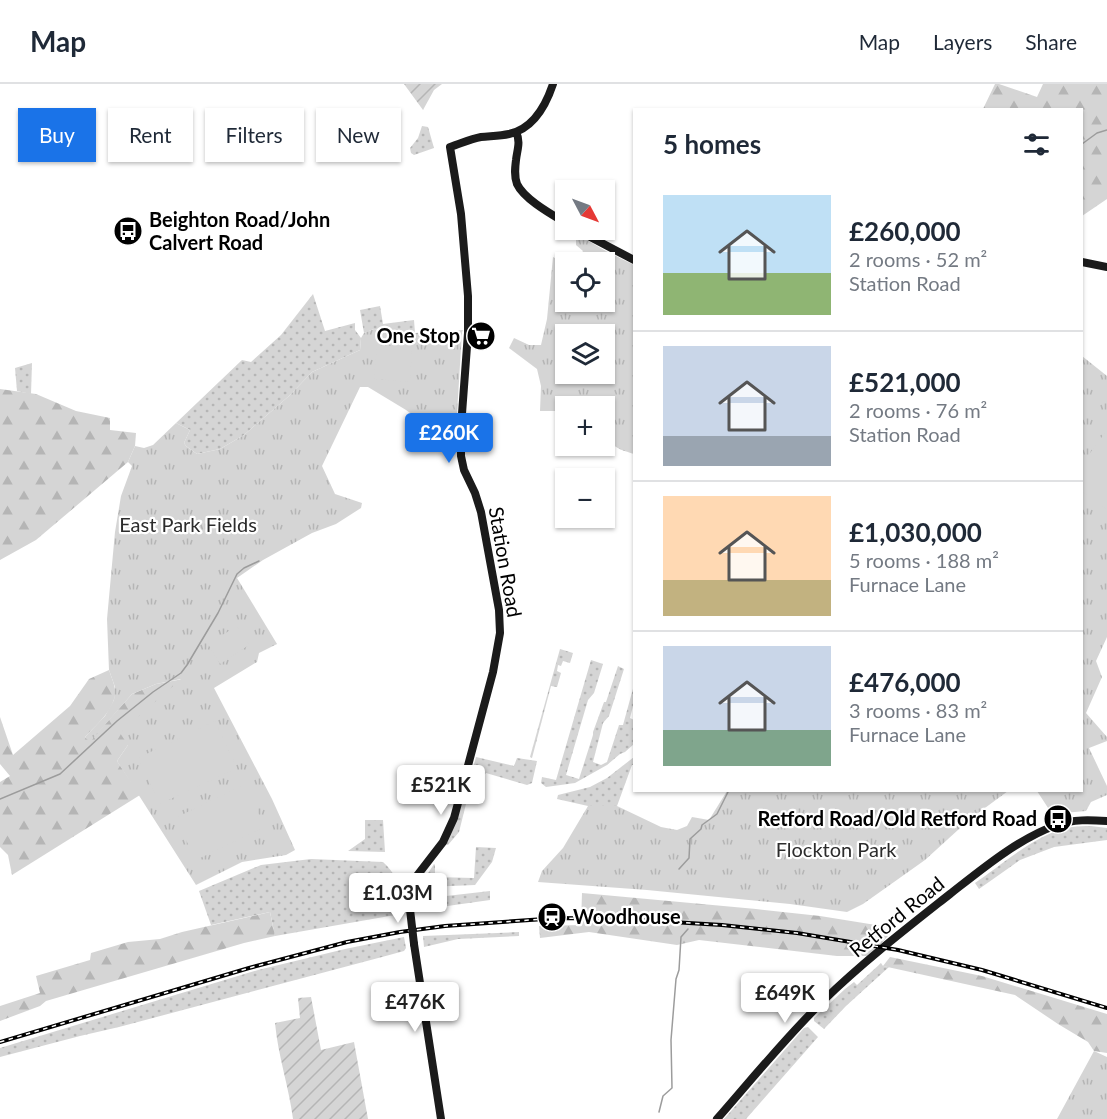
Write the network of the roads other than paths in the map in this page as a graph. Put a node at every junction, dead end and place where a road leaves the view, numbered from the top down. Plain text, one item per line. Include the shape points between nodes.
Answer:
1 (553, 84) edge
2 (516, 132) junction
3 (555, 215) edge
4 (596, 240) edge
5 (633, 259) edge
6 (1083, 262) edge
7 (1107, 267) edge
8 (1107, 821) edge
9 (441, 1119) edge
10 (717, 1119) edge

1 - 2 main road via 538,114
2 - 3 main road via 519,145 514,172 518,186
2 - 9 main road, Station Road, bridge via 450,147 468,296 461,456 481,512 501,625 493,672 454,818 442,842 415,878 409,901
4 - 5 main road
6 - 7 main road
8 - 10 main road, Retford Road via 1066,822 1044,830 970,879 825,999

